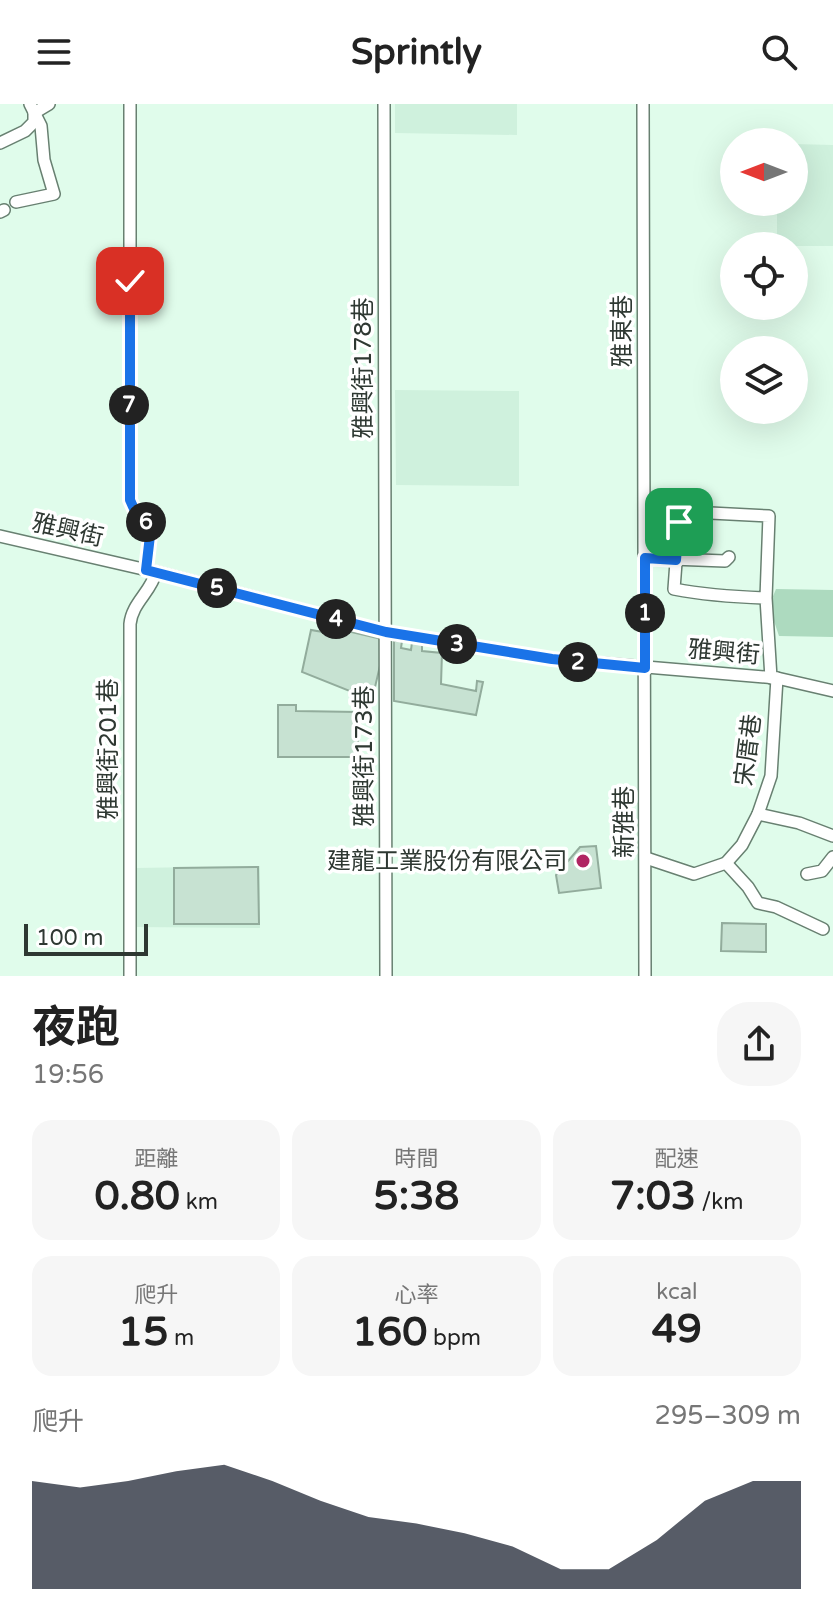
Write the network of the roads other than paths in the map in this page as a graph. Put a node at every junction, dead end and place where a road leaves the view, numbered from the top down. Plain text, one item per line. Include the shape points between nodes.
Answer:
1 (49, 104) edge
2 (130, 104) edge
3 (384, 104) edge
4 (643, 104) edge
5 (32, 108) edge
6 (0, 143) edge
7 (16, 202) dead end
8 (0, 536) edge
9 (729, 557) dead end
10 (645, 558) junction
11 (676, 560) junction
12 (151, 571) junction
13 (766, 598) junction
14 (386, 632) junction
15 (645, 668) junction
16 (774, 678) junction
17 (833, 691) edge
18 (758, 814) junction
19 (833, 836) edge
20 (833, 857) edge
21 (646, 858) junction
22 (726, 863) junction
23 (807, 874) dead end
24 (823, 929) dead end
25 (130, 976) edge
26 (386, 976) edge
27 (645, 976) edge

1 - 5 street
2 - 12 street via 130,500 151,527
3 - 14 street, 雅興街178巷
4 - 10 street, 雅東巷
5 - 6 street via 34,122
5 - 7 street via 41,126 54,194
8 - 12 street, 雅興街
9 - 11 street
10 - 11 street
10 - 15 street, 雅東巷
11 - 13 street via 674,589
11 - 13 street via 679,522 686,513 766,514
12 - 14 street, 雅興街
12 - 25 street, 雅興街201巷 via 154,582 134,608 130,624
13 - 16 street
14 - 15 street, 雅興街
14 - 26 street, 雅興街173巷
15 - 16 street, 雅興街
15 - 21 street, 新雅巷
16 - 17 street, 雅興街
16 - 18 street, 宋厝巷 via 771,776
18 - 19 street
18 - 22 street, 宋厝巷
20 - 23 street via 822,871
21 - 22 street via 694,874
21 - 27 street, 新雅巷
22 - 24 street via 758,903

